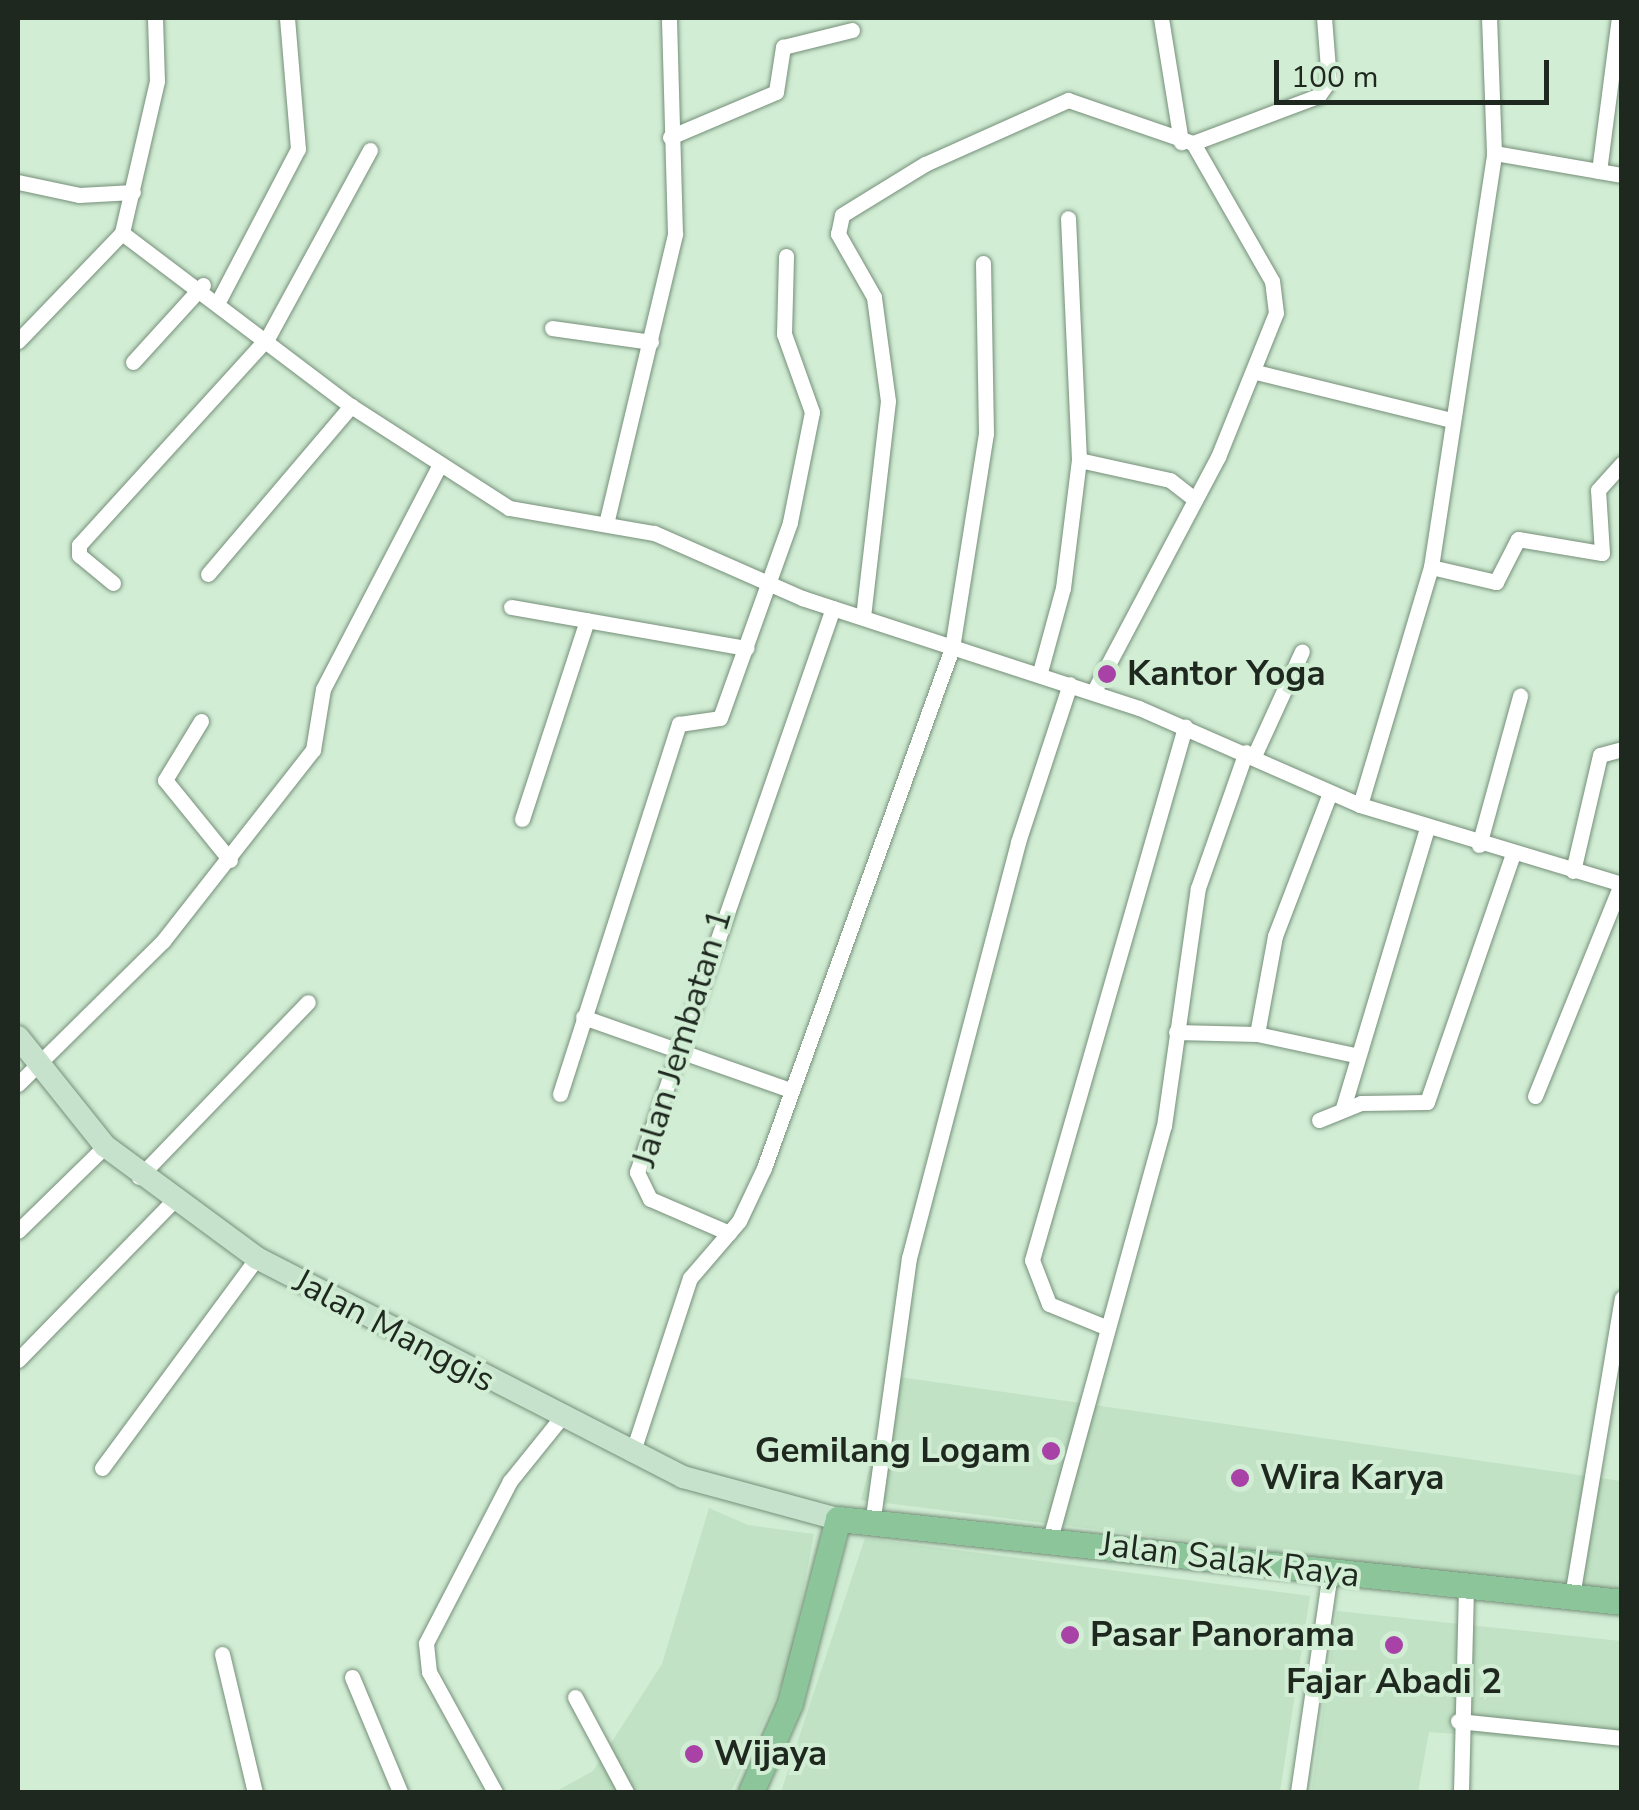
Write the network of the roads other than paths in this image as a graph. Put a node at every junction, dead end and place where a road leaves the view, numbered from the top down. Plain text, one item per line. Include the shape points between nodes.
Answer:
1 (155, 18) edge
2 (287, 18) edge
3 (669, 18) edge
4 (1161, 18) edge
5 (1324, 18) edge
6 (1489, 18) edge
7 (1620, 18) edge
8 (852, 30) dead end
9 (670, 137) junction
10 (1187, 143) junction
11 (370, 150) dead end
12 (1494, 153) junction
13 (1599, 172) junction
14 (1622, 176) edge
15 (18, 182) edge
16 (133, 192) junction
17 (1068, 218) dead end
18 (122, 232) junction
19 (786, 256) dead end
20 (983, 262) dead end
21 (202, 285) junction
22 (220, 298) junction
23 (552, 328) dead end
24 (268, 337) junction
25 (18, 341) edge
26 (651, 342) junction
27 (134, 362) dead end
28 (1256, 372) junction
29 (351, 406) junction
30 (1452, 420) junction
31 (1079, 460) junction
32 (1622, 463) edge
33 (439, 466) junction
34 (1193, 498) junction
35 (606, 524) junction
36 (1431, 567) junction
37 (208, 574) dead end
38 (113, 583) dead end
39 (769, 586) junction
40 (511, 608) dead end
41 (833, 608) junction
42 (863, 617) junction
43 (587, 620) junction
44 (746, 648) junction
45 (952, 648) junction
46 (1302, 652) dead end
47 (1040, 672) junction
48 (1070, 684) junction
49 (1094, 691) junction
50 (1520, 696) dead end
51 (201, 721) dead end
52 (1185, 726) junction
53 (1622, 749) edge
54 (1250, 754) junction
55 (1330, 793) junction
56 (1360, 804) junction
57 (522, 819) dead end
58 (1428, 828) junction
59 (1479, 844) junction
60 (1513, 854) junction
61 (230, 860) junction
62 (1574, 871) junction
63 (1621, 884) edge
64 (308, 1002) dead end
65 (583, 1018) junction
66 (1176, 1032) junction
67 (1257, 1034) junction
68 (18, 1036) edge
69 (674, 1049) junction
70 (1355, 1055) junction
71 (40, 1068) junction
72 (18, 1084) edge
73 (790, 1090) junction
74 (560, 1094) dead end
75 (1535, 1096) dead end
76 (1344, 1108) junction
77 (1319, 1120) dead end
78 (106, 1146) junction
79 (139, 1177) junction
80 (172, 1202) junction
81 (18, 1231) edge
82 (729, 1233) junction
83 (257, 1258) junction
84 (1622, 1298) edge
85 (1104, 1326) junction
86 (18, 1360) edge
87 (560, 1419) junction
88 (632, 1454) junction
89 (102, 1468) dead end
90 (873, 1518) junction
91 (838, 1519) junction
92 (1050, 1540) junction
93 (1330, 1572) junction
94 (1466, 1586) junction
95 (1572, 1596) junction
96 (1622, 1602) edge
97 (222, 1654) dead end
98 (352, 1677) dead end
99 (575, 1697) dead end
100 (1458, 1721) junction
101 (1622, 1738) edge
102 (256, 1792) edge
103 (400, 1792) edge
104 (495, 1792) edge
105 (626, 1792) edge
106 (751, 1792) edge
107 (1298, 1792) edge
108 (1461, 1792) edge

1 - 16 street via 157,81
2 - 22 street via 298,149
3 - 9 street
4 - 10 street
5 - 10 street via 1324,91
6 - 12 street
7 - 13 street
8 - 9 street via 783,47 772,96
9 - 26 street via 675,234
10 - 28 street via 1276,296
10 - 42 street via 1068,100 925,164 842,216 838,234 874,298 888,401
11 - 24 street
12 - 13 street
12 - 30 street
13 - 14 street
15 - 16 street via 79,195
16 - 18 street
17 - 31 street
18 - 21 street
18 - 25 street
19 - 39 street via 784,334 812,412
20 - 45 street via 986,434
21 - 22 street
21 - 27 street
22 - 24 street
23 - 26 street
24 - 29 street
24 - 38 street via 79,545 79,556
26 - 35 street
28 - 30 street
28 - 34 street
29 - 33 street
29 - 37 street
30 - 36 street
31 - 34 street via 1170,480
31 - 47 street via 1062,588
32 - 36 street via 1598,490 1602,553 1518,539 1496,582
33 - 35 street via 542,520
33 - 61 street via 323,689 318,742
34 - 49 street
35 - 39 street via 685,544
36 - 56 street
39 - 41 street
39 - 44 street
40 - 43 street
41 - 42 street
41 - 69 street, Jalan Jembatan 1
42 - 45 street
43 - 44 street
43 - 57 street
44 - 65 street via 718,721 687,716 678,724 648,840
45 - 47 street
45 - 73 street
46 - 54 street
47 - 48 street
48 - 49 street
48 - 90 street via 1018,842 909,1258
49 - 52 street
50 - 59 street
51 - 61 street via 165,780
52 - 54 street
52 - 85 street via 1032,1260 1049,1304
53 - 62 street via 1600,756
54 - 55 street
54 - 66 street via 1198,888
55 - 56 street
55 - 67 street via 1275,936
56 - 58 street
58 - 59 street
58 - 70 street
59 - 60 street
60 - 62 street
60 - 76 street via 1427,1102
61 - 71 street
62 - 63 street
63 - 75 street
64 - 79 street
65 - 69 street
65 - 74 street
66 - 67 street
66 - 85 street via 1164,1126
67 - 70 street
68 - 71 street, Jalan Manggis
69 - 73 street
69 - 82 street, Jalan Jembatan 1 via 637,1182 650,1198
70 - 76 street
71 - 72 street
71 - 78 street, Jalan Manggis
73 - 82 street
76 - 77 street
78 - 79 street, Jalan Manggis
78 - 81 street
79 - 80 street, Jalan Manggis
80 - 83 street, Jalan Manggis
80 - 86 street
82 - 88 street via 690,1278
83 - 87 street, Jalan Manggis
83 - 89 street
84 - 95 street
85 - 92 street
87 - 88 street, Jalan Manggis
87 - 104 street via 510,1481 426,1643 429,1672
88 - 91 street, Jalan Manggis via 683,1478
90 - 91 main road, Jalan Salak Raya
90 - 92 main road, Jalan Salak Raya
91 - 106 main road via 790,1703
92 - 93 main road, Jalan Salak Raya
93 - 94 main road, Jalan Salak Raya
93 - 107 street
94 - 95 main road, Jalan Salak Raya
94 - 100 street
95 - 96 main road, Jalan Salak Raya
97 - 102 street
98 - 103 street
99 - 105 street
100 - 101 street
100 - 108 street

